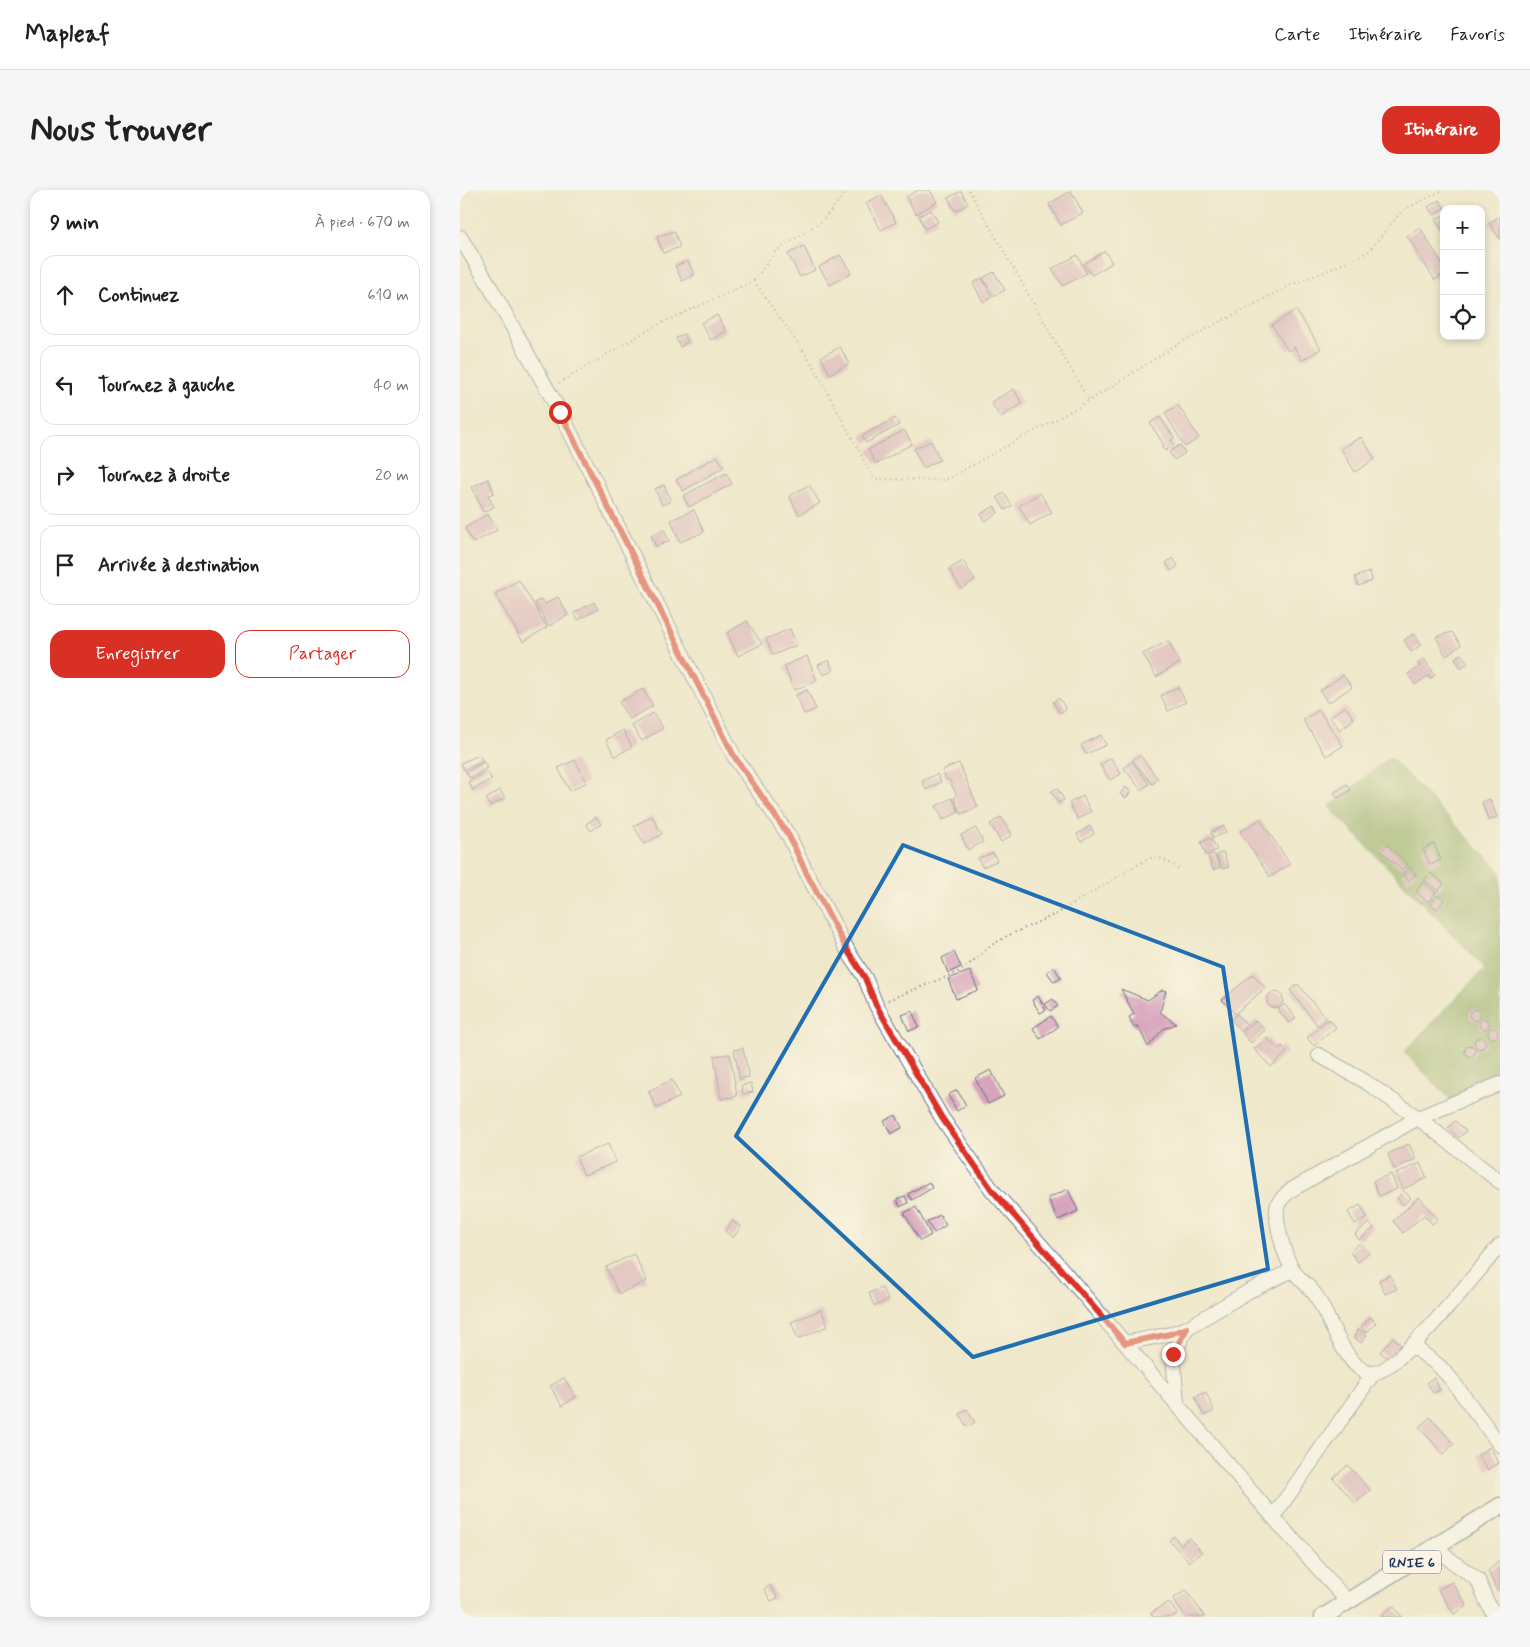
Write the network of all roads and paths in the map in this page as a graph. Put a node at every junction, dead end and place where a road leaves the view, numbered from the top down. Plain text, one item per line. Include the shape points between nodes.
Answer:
1 (848, 190) edge
2 (969, 190) edge
3 (1443, 190) edge
4 (460, 237) edge
5 (754, 281) junction
6 (547, 390) junction
7 (1089, 401) junction
8 (1181, 871) dead end
9 (876, 1005) junction
10 (1319, 1055) dead end
11 (1500, 1084) edge
12 (1418, 1118) junction
13 (1500, 1182) edge
14 (1500, 1245) edge
15 (1292, 1270) junction
16 (1187, 1328) junction
17 (1125, 1343) junction
18 (1413, 1346) junction
19 (1373, 1374) junction
20 (1176, 1403) junction
21 (1500, 1445) edge
22 (1500, 1506) edge
23 (1273, 1517) junction
24 (1434, 1548) junction
25 (1348, 1602) junction
26 (1323, 1617) edge
27 (1496, 1617) edge

1 - 5 path via 822,221 775,252
2 - 7 path
3 - 7 path via 1402,211 1368,252 1293,284 1178,344
4 - 6 street
5 - 6 path via 655,326
5 - 7 path via 813,365 874,479 945,480
6 - 9 street via 734,756 789,836 865,978
8 - 9 path via 1159,857 1150,858 1056,914 1007,936 961,971
9 - 17 street via 942,1118 992,1190
10 - 12 street
11 - 12 street
12 - 13 street
12 - 15 street via 1284,1196 1278,1204 1277,1225
14 - 18 street
15 - 16 street
15 - 19 street via 1316,1296 1352,1361 1363,1371
16 - 17 street
16 - 20 street via 1173,1354
17 - 20 street
18 - 19 street via 1387,1369
18 - 21 street via 1451,1379
19 - 23 street
20 - 23 street
22 - 24 main road, RNIE 6
23 - 25 street
24 - 25 main road, RNIE 6
24 - 27 street via 1478,1580
25 - 26 main road, RNIE 6

